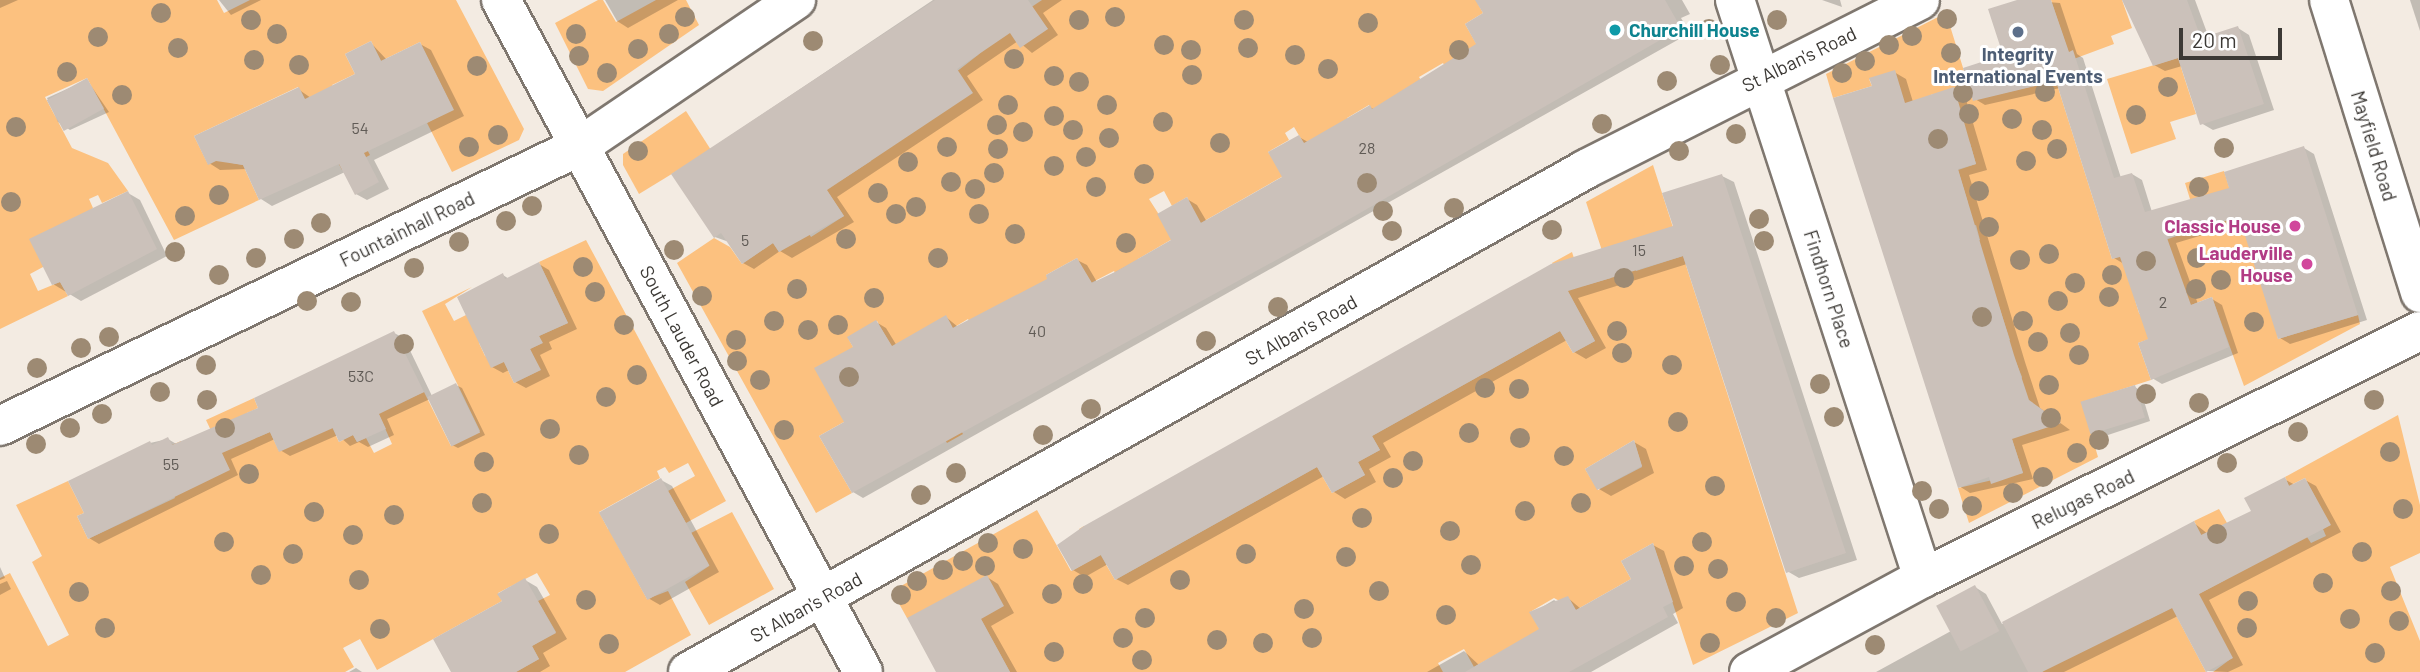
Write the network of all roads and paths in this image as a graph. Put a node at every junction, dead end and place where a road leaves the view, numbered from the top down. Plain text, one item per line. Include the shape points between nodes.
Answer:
1 (501, 0) edge
2 (796, 0) edge
3 (1735, 0) edge
4 (1920, 0) edge
5 (2329, 0) edge
6 (1759, 78) junction
7 (580, 146) junction
8 (2420, 293) edge
9 (2420, 331) edge
10 (0, 426) edge
11 (1923, 578) junction
12 (823, 597) junction
13 (688, 672) edge
14 (863, 672) edge
15 (1749, 672) edge

1 - 7 street, South Lauder Road
2 - 7 street, Fountainhall Road
3 - 6 street, Findhorn Place
4 - 6 street, St Alban's Road
5 - 8 street, Mayfield Road
6 - 11 street, Findhorn Place
6 - 12 street, St Alban's Road via 1586,169
7 - 10 street, Fountainhall Road
7 - 12 street, South Lauder Road
9 - 11 street, Relugas Road
11 - 15 street, Relugas Road
12 - 13 street, St Alban's Road
12 - 14 street, South Lauder Road

